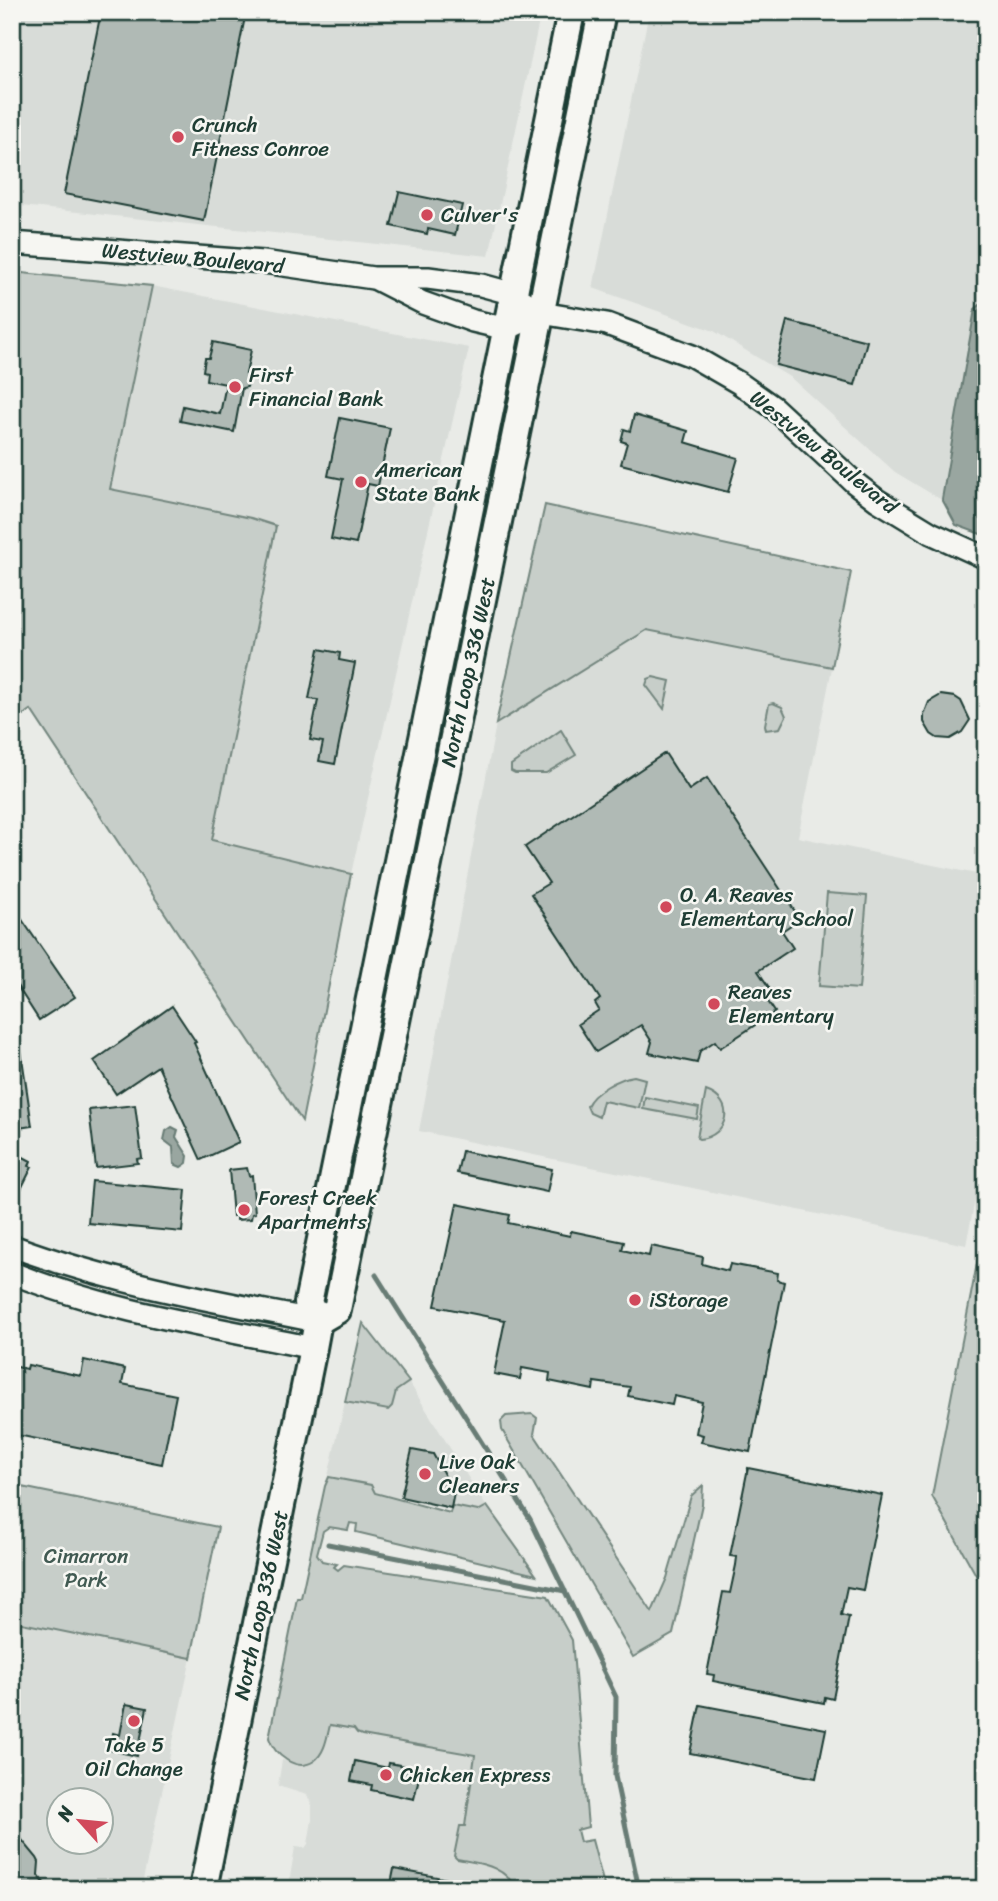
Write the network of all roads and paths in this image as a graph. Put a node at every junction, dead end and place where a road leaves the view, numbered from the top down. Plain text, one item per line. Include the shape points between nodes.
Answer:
1 (571, 12) edge
2 (602, 12) edge
3 (12, 243) edge
4 (373, 278) junction
5 (514, 294) junction
6 (541, 313) junction
7 (507, 328) junction
8 (986, 558) edge
9 (420, 760) junction
10 (448, 770) junction
11 (12, 1246) edge
12 (12, 1273) edge
13 (318, 1321) junction
14 (313, 1348) junction
15 (203, 1889) edge

1 - 5 main road, North Loop 336 West
2 - 6 main road, North Loop 336 West
3 - 4 street, Westview Boulevard via 263,262
4 - 5 street, Westview Boulevard via 428,278
4 - 7 street, Westview Boulevard via 423,303
5 - 6 street, Westview Boulevard
5 - 7 main road, North Loop 336 West
6 - 7 street
6 - 8 street, Westview Boulevard via 607,324 692,356 773,407 877,500 931,533
6 - 10 main road, North Loop 336 West
7 - 9 main road, North Loop 336 West
9 - 10 main road
9 - 13 main road, North Loop 336 West via 308,1303
10 - 13 main road, North Loop 336 West via 337,1310
11 - 13 street via 142,1287
12 - 14 street via 143,1313
13 - 14 main road, North Loop 336 West
14 - 15 main road, North Loop 336 West

